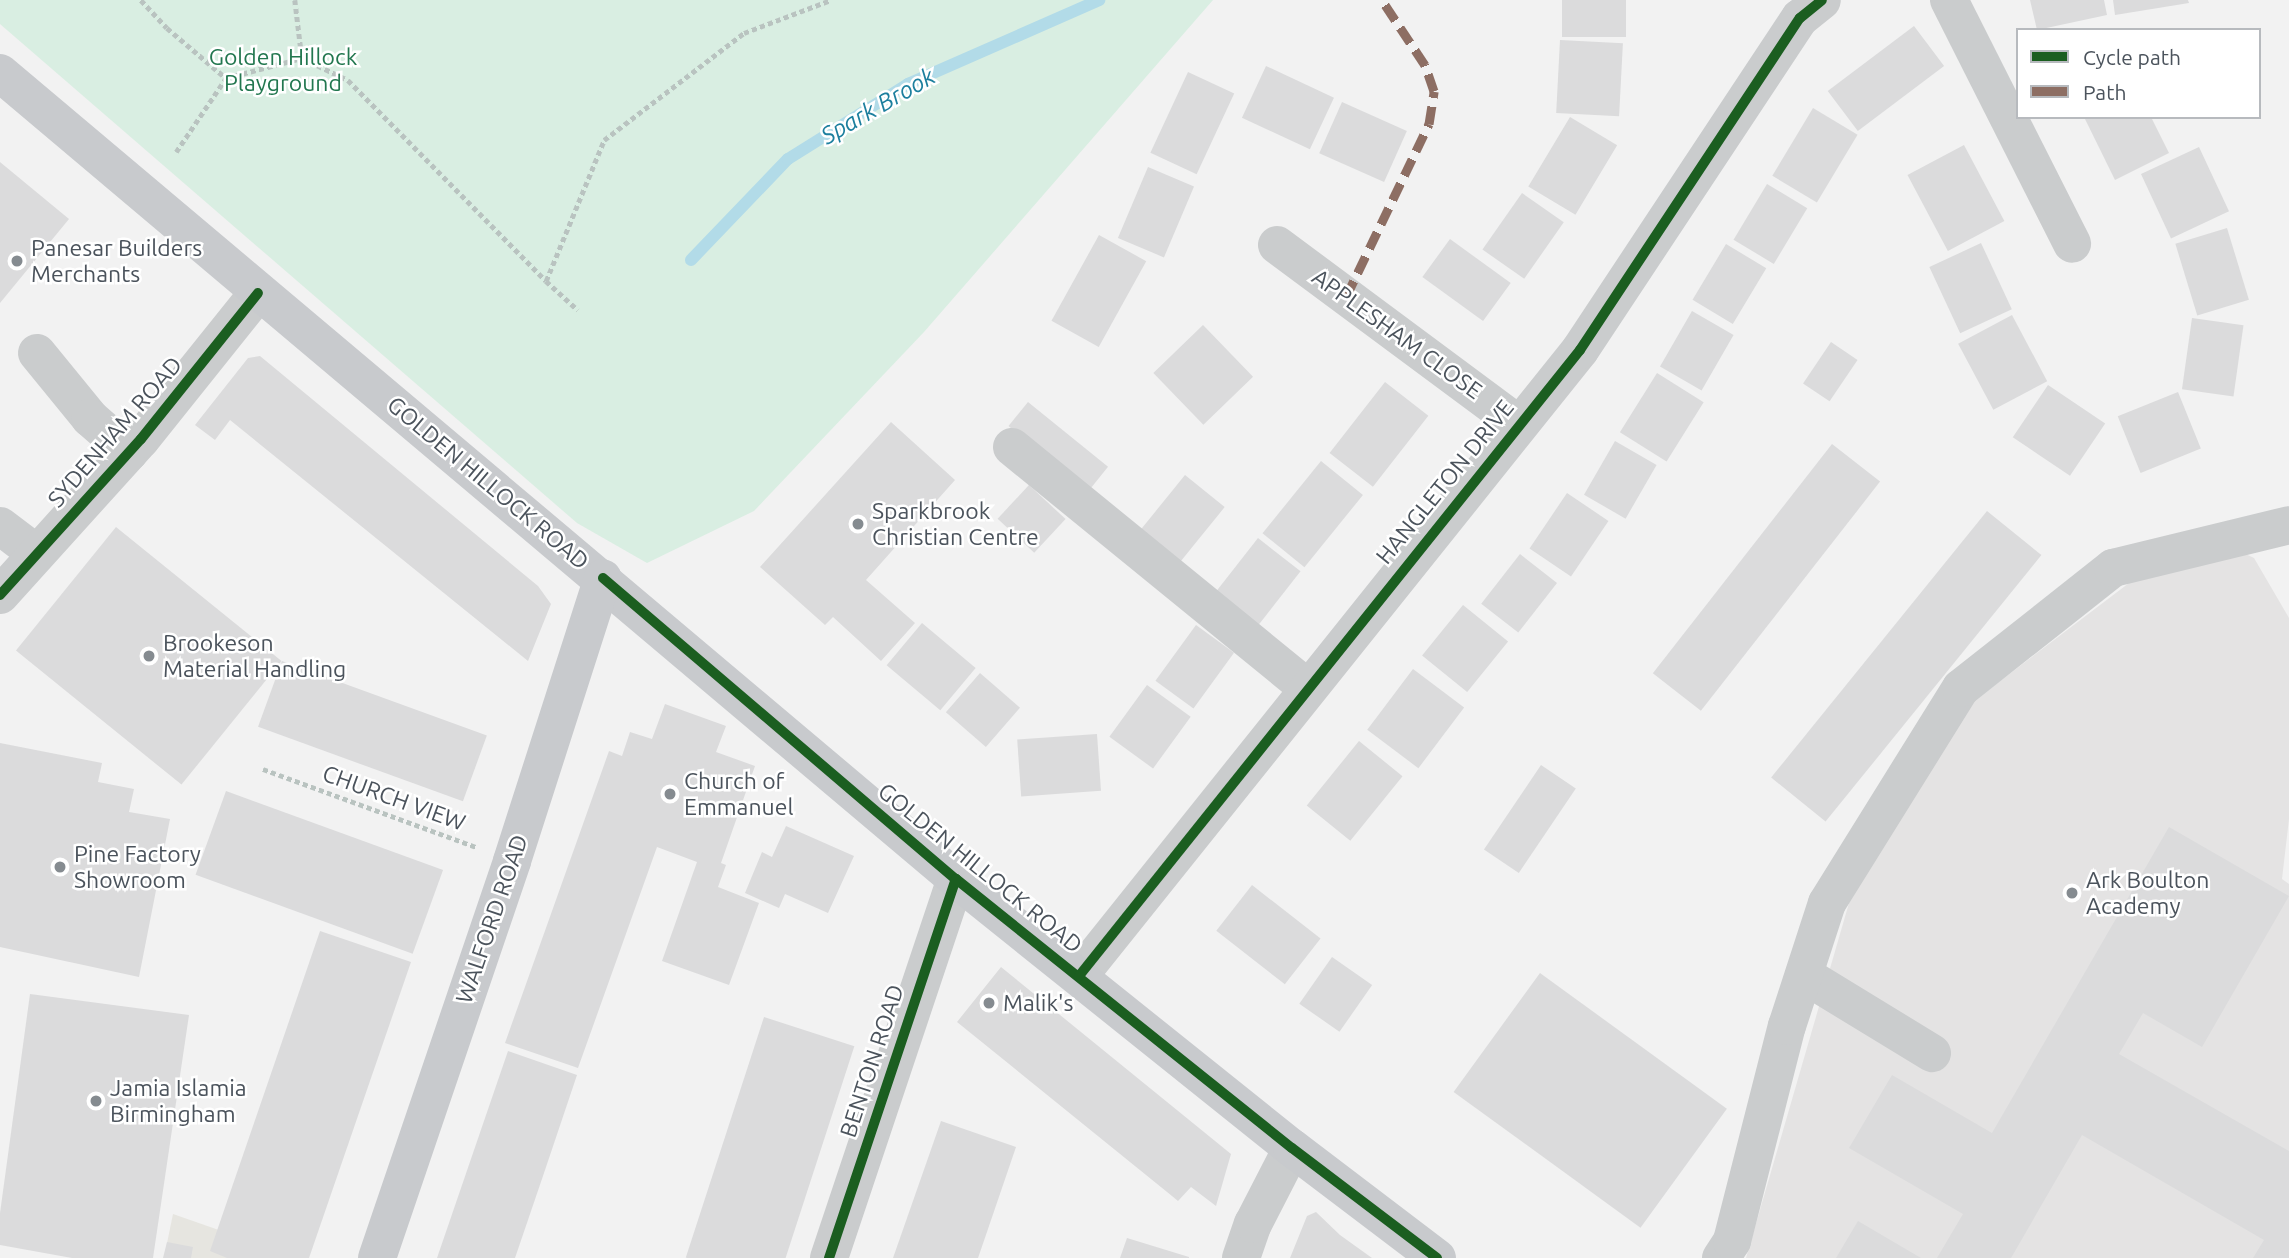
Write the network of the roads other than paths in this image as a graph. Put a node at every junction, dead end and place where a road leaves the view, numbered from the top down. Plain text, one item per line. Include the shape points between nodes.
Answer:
1 (1822, 0) edge
2 (1949, 0) edge
3 (0, 73) edge
4 (2072, 244) dead end
5 (1277, 245) dead end
6 (258, 293) junction
7 (37, 354) dead end
8 (1518, 424) junction
9 (1012, 447) dead end
10 (129, 452) junction
11 (0, 526) edge
12 (2289, 526) edge
13 (37, 554) junction
14 (603, 578) junction
15 (0, 595) edge
16 (1308, 688) junction
17 (956, 879) junction
18 (1804, 975) junction
19 (1079, 976) junction
20 (1932, 1054) dead end
21 (1292, 1147) junction
22 (377, 1258) edge
23 (828, 1258) edge
24 (1241, 1258) edge
25 (1437, 1258) edge
26 (1721, 1258) edge

1 - 8 street, HANGLETON DRIVE via 1800,18 1580,350
2 - 4 street
3 - 6 main road, GOLDEN HILLOCK ROAD
5 - 8 street, APPLESHAM CLOSE
6 - 10 street, SYDENHAM ROAD
6 - 14 main road, GOLDEN HILLOCK ROAD
7 - 10 street via 90,418
8 - 16 street, HANGLETON DRIVE
9 - 16 street
10 - 13 street, SYDENHAM ROAD
11 - 13 street
12 - 18 street via 2113,568 1961,688 1827,903
13 - 15 street, SYDENHAM ROAD
14 - 17 main road, GOLDEN HILLOCK ROAD
14 - 22 main road, WALFORD ROAD
16 - 19 street, HANGLETON DRIVE
17 - 19 main road, GOLDEN HILLOCK ROAD
17 - 23 street, BENTON ROAD
18 - 20 street
18 - 26 street via 1732,1241
19 - 21 main road, GOLDEN HILLOCK ROAD
21 - 24 street
21 - 25 main road, GOLDEN HILLOCK ROAD

